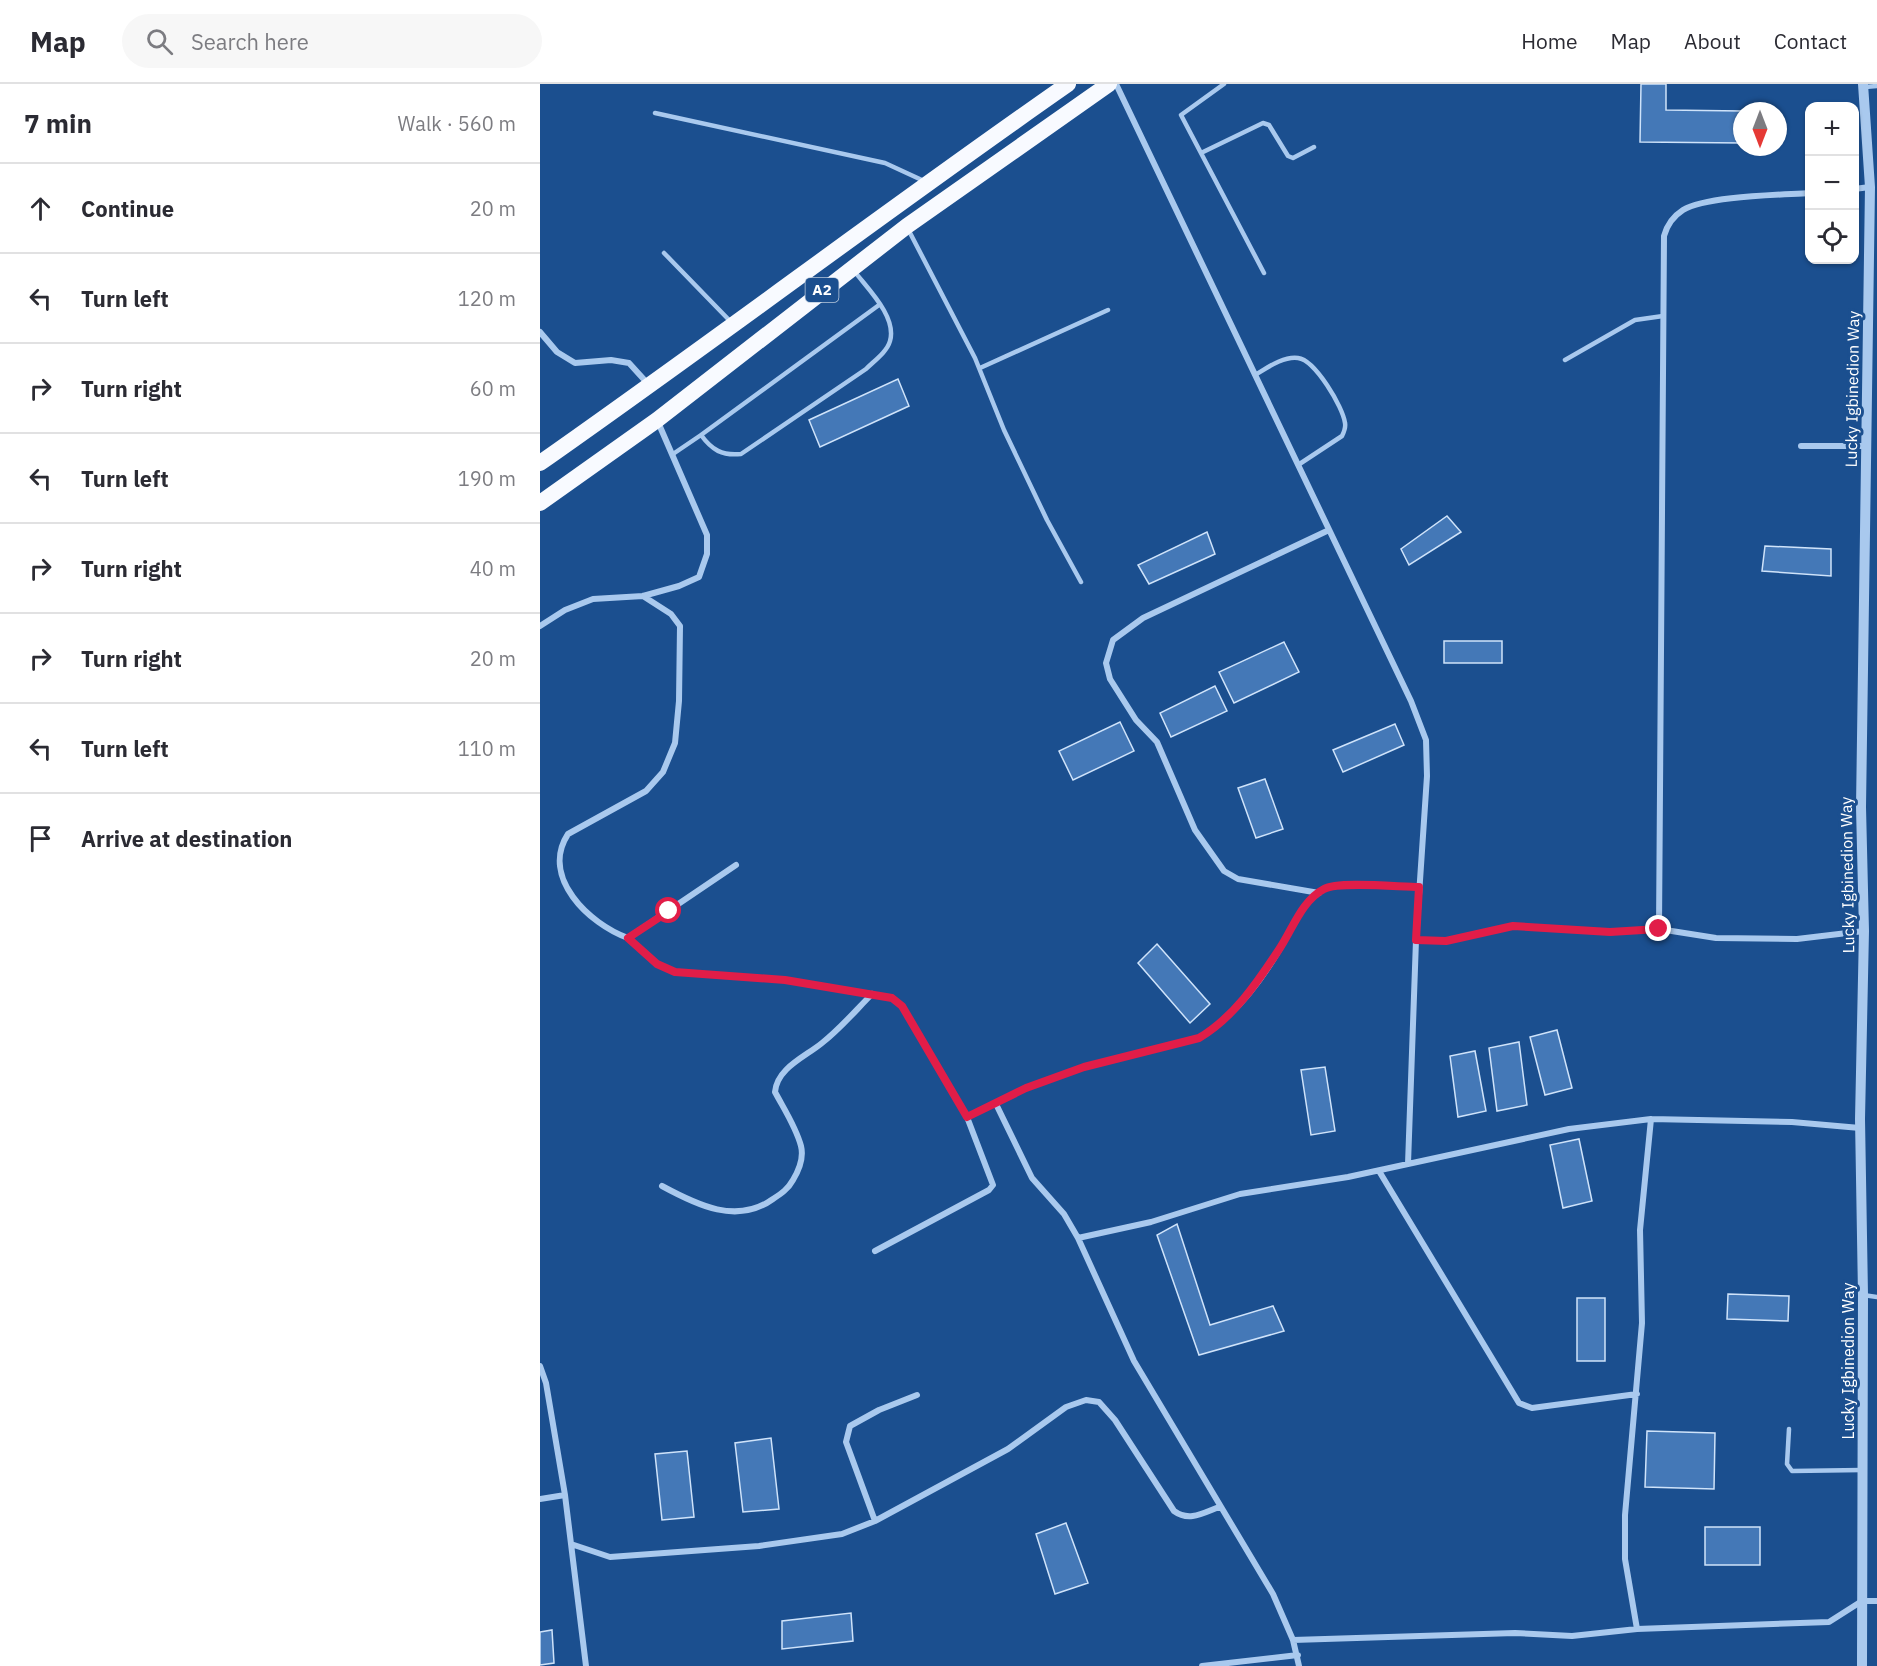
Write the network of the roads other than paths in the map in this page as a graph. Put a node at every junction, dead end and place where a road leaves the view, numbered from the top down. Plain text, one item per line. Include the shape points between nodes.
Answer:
1 (1068, 84) edge
2 (1109, 84) edge
3 (1116, 84) edge
4 (1224, 84) edge
5 (1863, 85) edge
6 (1877, 86) edge
7 (655, 113) dead end
8 (1314, 147) dead end
9 (1200, 153) junction
10 (926, 183) junction
11 (1870, 187) junction
12 (1859, 188) edge
13 (1805, 193) edge
14 (907, 226) junction
15 (664, 253) dead end
16 (851, 268) junction
17 (1264, 273) dead end
18 (879, 304) junction
19 (1108, 310) dead end
20 (1663, 316) junction
21 (732, 324) junction
22 (540, 332) edge
23 (1565, 360) dead end
24 (980, 368) junction
25 (1255, 375) junction
26 (650, 386) junction
27 (657, 420) junction
28 (701, 435) junction
29 (1801, 446) dead end
30 (1866, 446) junction
31 (673, 454) junction
32 (540, 464) edge
33 (1298, 465) junction
34 (540, 503) edge
35 (1329, 530) junction
36 (1081, 582) dead end
37 (643, 596) junction
38 (540, 626) edge
39 (736, 865) dead end
40 (1419, 887) junction
41 (1319, 893) junction
42 (1659, 929) junction
43 (1864, 931) junction
44 (628, 938) junction
45 (1416, 940) junction
46 (872, 994) junction
47 (996, 1104) junction
48 (967, 1117) junction
49 (1651, 1119) junction
50 (1860, 1128) junction
51 (1408, 1164) junction
52 (1379, 1171) junction
53 (662, 1186) dead end
54 (1078, 1238) junction
55 (875, 1251) dead end
56 (1863, 1295) junction
57 (1877, 1297) edge
58 (540, 1366) edge
59 (1637, 1394) junction
60 (916, 1395) dead end
61 (1789, 1429) dead end
62 (1862, 1470) junction
63 (566, 1495) junction
64 (540, 1499) edge
65 (1219, 1507) junction
66 (875, 1521) junction
67 (571, 1544) junction
68 (1862, 1601) junction
69 (1877, 1601) edge
70 (1637, 1629) junction
71 (1293, 1640) junction
72 (1298, 1655) junction
73 (586, 1666) edge
74 (1202, 1666) edge
75 (1299, 1666) edge
76 (1862, 1666) edge

1 - 10 highway, A2
2 - 14 highway, A2
3 - 25 street
4 - 9 lane via 1181,115
5 - 6 lane
5 - 11 street, Lucky Igbinedion Way
7 - 10 lane via 885,163
8 - 9 lane via 1293,158 1288,156 1269,125 1263,123
9 - 17 lane
10 - 21 highway, A2
11 - 12 street
11 - 30 street, Lucky Igbinedion Way
13 - 20 street via 1715,201 1684,209 1667,224 1664,236
14 - 16 highway, A2
14 - 24 lane
15 - 21 lane
16 - 18 lane
16 - 27 highway, A2
18 - 28 lane
18 - 28 lane via 891,326 890,341 866,369 741,454 728,456 711,449
19 - 24 lane
20 - 23 lane via 1635,320
20 - 42 street
21 - 26 highway, A2
22 - 26 street via 557,352 575,363 628,363
24 - 36 lane via 1009,440
25 - 33 street
25 - 33 lane via 1292,357 1310,362 1344,417 1346,430 1342,436
26 - 32 highway, A2
27 - 31 street
27 - 34 highway, A2
28 - 31 lane
29 - 30 street
30 - 43 street, Lucky Igbinedion Way via 1861,807
31 - 37 street via 707,535 707,554 699,577
33 - 35 street
35 - 40 street via 1426,740
35 - 41 street via 1143,618 1113,640 1106,663 1110,679 1136,720 1157,742 1195,830 1224,871 1238,879
37 - 38 street via 593,599
37 - 44 street via 671,614 680,626 680,701 675,743 663,772 646,790 568,834 554,854 554,876 588,919
39 - 44 street
40 - 41 street via 1344,885 1324,888
40 - 45 street
41 - 47 street via 1303,908 1279,950 1236,1008 1216,1028 1199,1038 1084,1067 1026,1088
42 - 43 street via 1716,938 1774,939
42 - 45 street via 1610,932 1513,926 1446,941
43 - 50 street, Lucky Igbinedion Way
44 - 46 street via 657,964 675,972 785,980
45 - 51 street
46 - 48 street via 892,998 902,1006
46 - 53 street via 823,1043 793,1063 776,1084 775,1092 802,1148 800,1166 788,1189 746,1212 727,1212 693,1203
47 - 48 street
47 - 54 street via 1032,1178 1064,1214
48 - 55 street via 993,1185
49 - 50 street via 1792,1122
49 - 51 street via 1569,1129
49 - 59 street via 1640,1230 1642,1323
50 - 56 street, Lucky Igbinedion Way
51 - 52 street
52 - 54 street via 1240,1194 1151,1222
52 - 59 street via 1519,1403 1532,1408
54 - 65 street via 1134,1361
56 - 57 lane
56 - 62 street, Lucky Igbinedion Way
58 - 63 street
59 - 70 street via 1625,1515 1625,1559
60 - 66 street via 850,1426 846,1442
61 - 62 lane via 1787,1464 1792,1471
62 - 68 street, Lucky Igbinedion Way
63 - 64 street
63 - 67 street
65 - 66 street via 1191,1517 1174,1511 1115,1420 1099,1402 1086,1400 1066,1407 1008,1449
65 - 71 street via 1273,1594
66 - 67 street via 842,1534 747,1547 610,1557
67 - 73 street
68 - 69 street
68 - 70 street via 1829,1622
68 - 76 street, Lucky Igbinedion Way
70 - 71 street via 1572,1636 1515,1633
71 - 72 street
72 - 74 street
72 - 75 street

